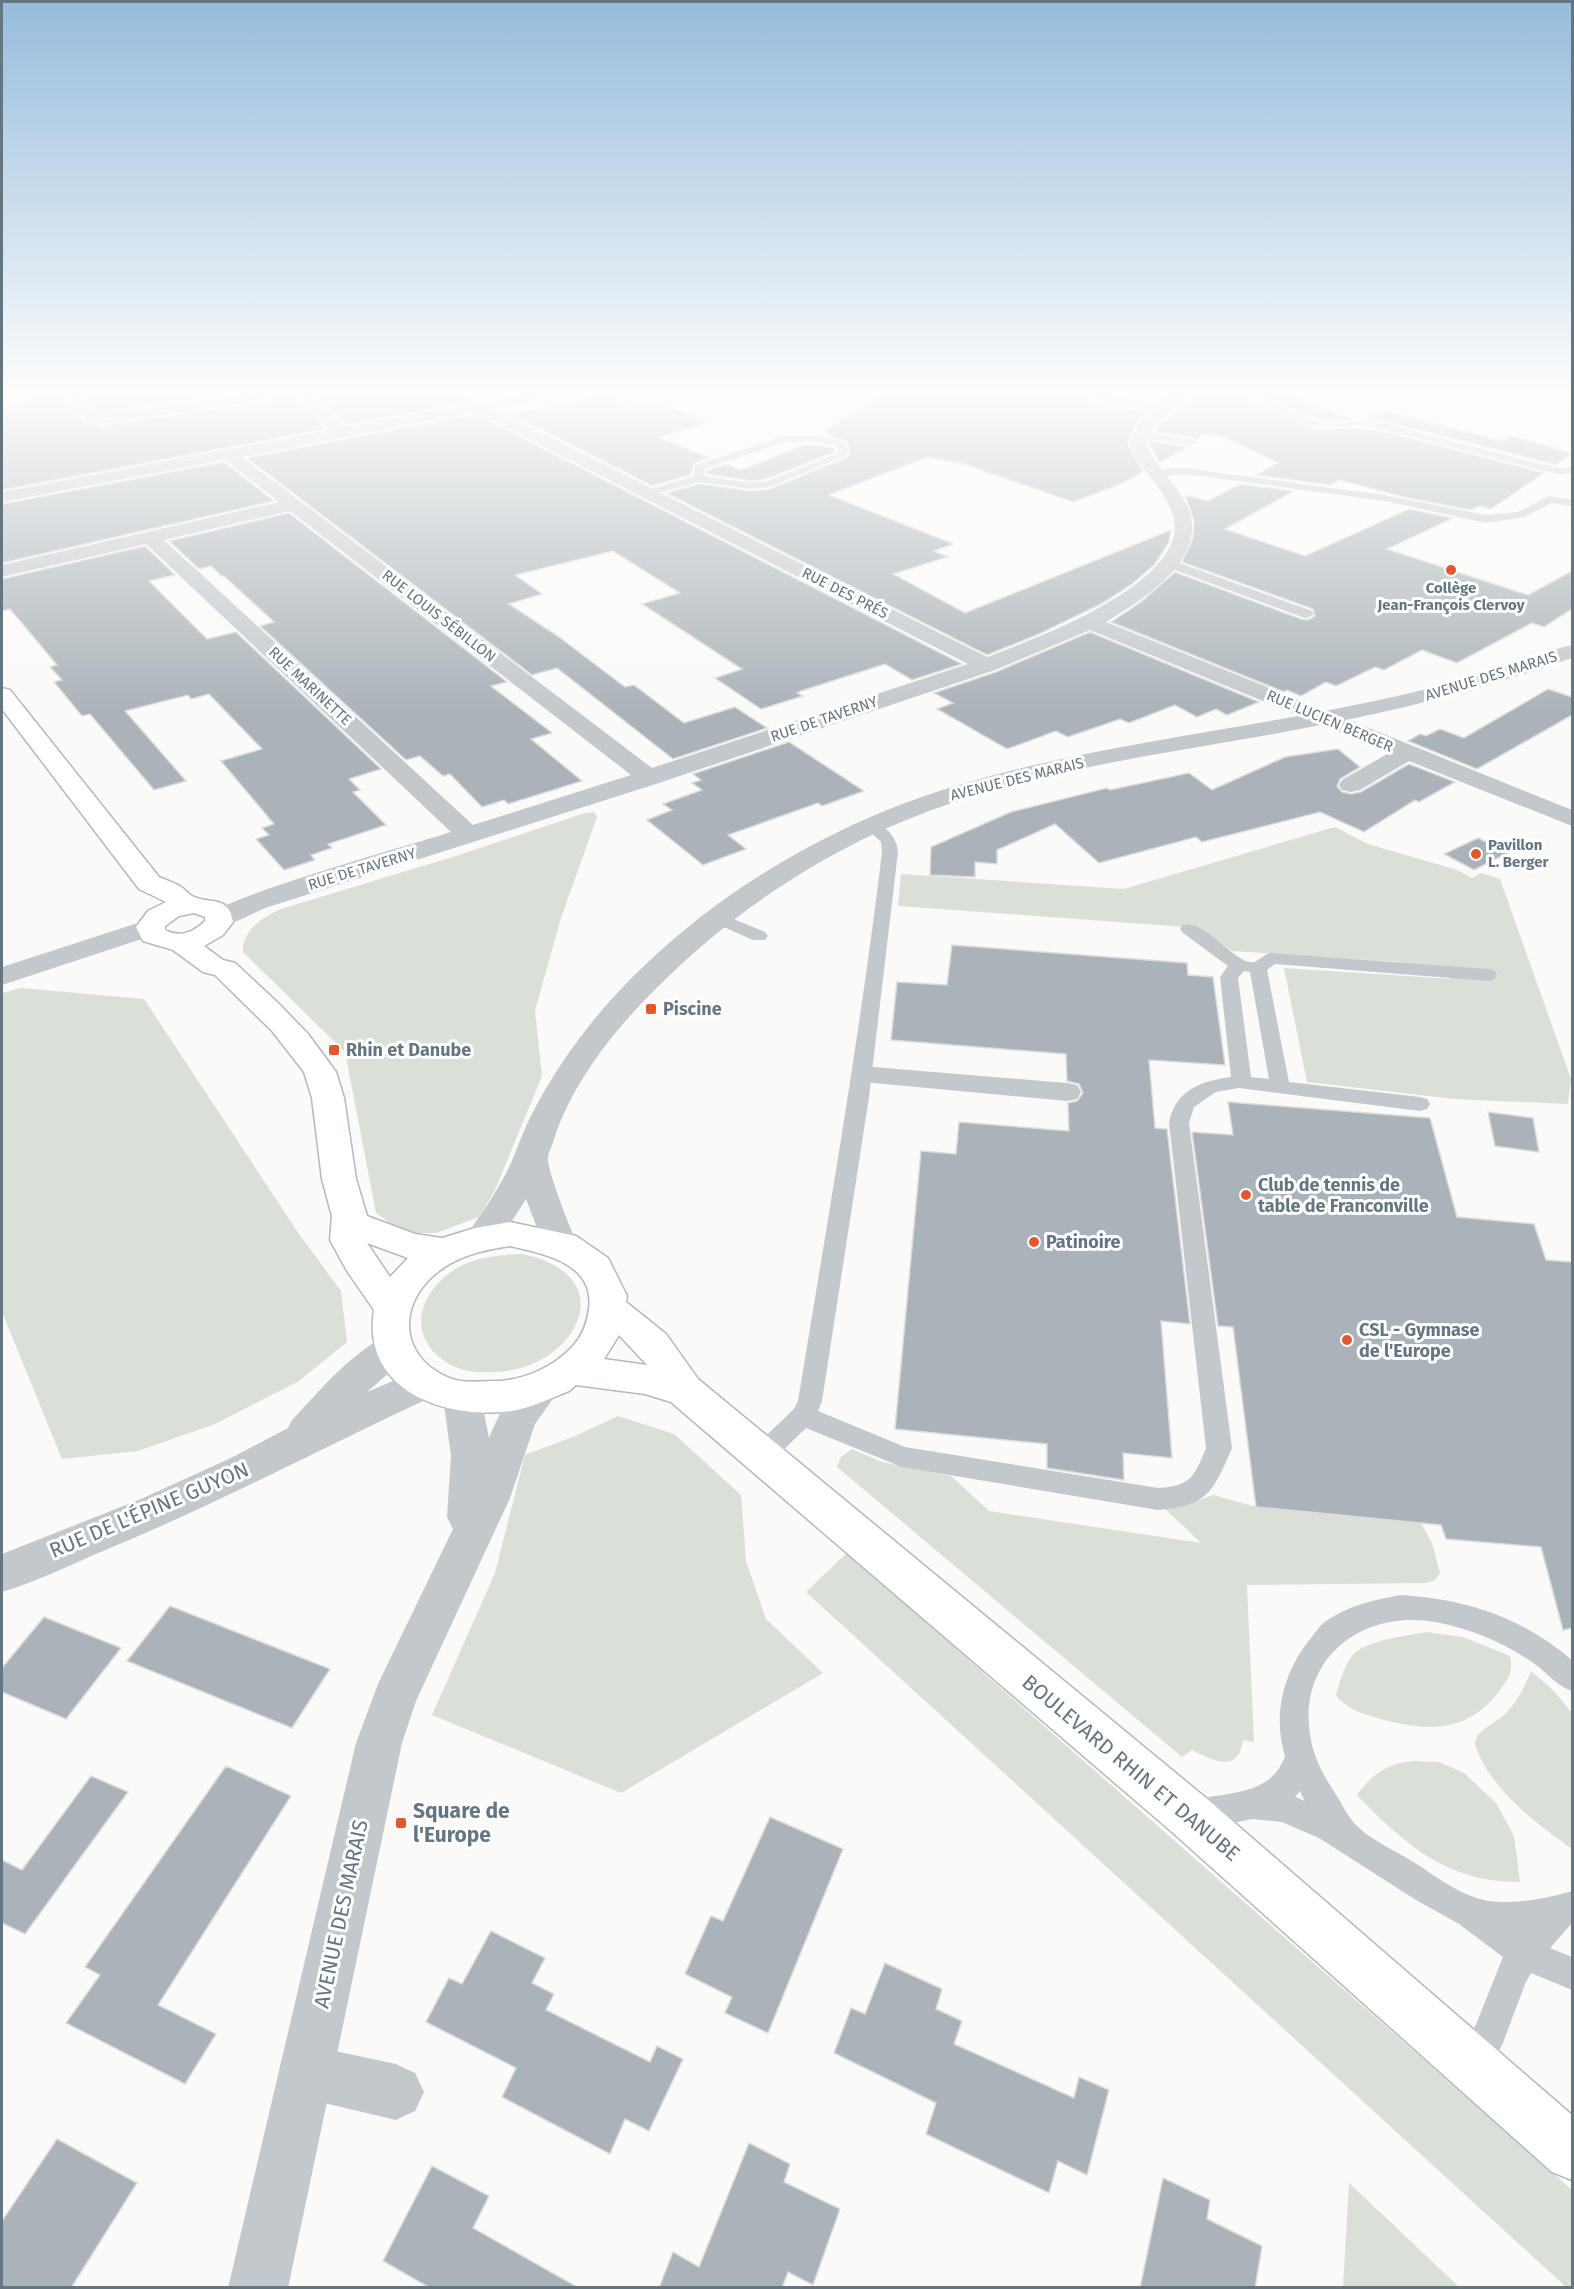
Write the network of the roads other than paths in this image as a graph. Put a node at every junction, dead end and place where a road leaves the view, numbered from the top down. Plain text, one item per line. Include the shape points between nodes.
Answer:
1 (291, 501) edge
2 (662, 501) edge
3 (1177, 501) edge
4 (1398, 501) edge
5 (1546, 501) edge
6 (295, 504) junction
7 (150, 537) junction
8 (1171, 564) junction
9 (2, 571) edge
10 (1307, 614) dead end
11 (1088, 622) junction
12 (1572, 651) edge
13 (987, 665) junction
14 (2, 695) edge
15 (1325, 718) junction
16 (1406, 753) junction
17 (650, 778) junction
18 (1351, 785) dead end
19 (1572, 819) edge
20 (873, 827) junction
21 (470, 836) junction
22 (149, 883) junction
23 (206, 915) junction
24 (716, 917) junction
25 (1189, 929) dead end
26 (162, 931) junction
27 (759, 936) dead end
28 (1249, 966) junction
29 (225, 969) junction
30 (1488, 975) dead end
31 (2, 976) edge
32 (873, 1077) dead end
33 (1242, 1082) junction
34 (1280, 1086) junction
35 (1067, 1092) dead end
36 (1420, 1104) dead end
37 (530, 1159) junction
38 (353, 1224) junction
39 (484, 1237) junction
40 (558, 1242) junction
41 (444, 1251) junction
42 (392, 1307) junction
43 (610, 1310) junction
44 (393, 1348) junction
45 (558, 1378) junction
46 (424, 1383) junction
47 (684, 1390) junction
48 (462, 1397) junction
49 (803, 1416) junction
50 (294, 1443) junction
51 (762, 1455) junction
52 (463, 1554) junction
53 (2, 1573) edge
54 (1572, 1678) edge
55 (1300, 1755) junction
56 (1253, 1804) junction
57 (1189, 1815) junction
58 (1346, 1837) junction
59 (1565, 1911) edge
60 (1470, 1913) junction
61 (1524, 1953) junction
62 (1572, 1974) edge
63 (1473, 2065) junction
64 (307, 2072) junction
65 (396, 2092) dead end
66 (1572, 2152) edge
67 (258, 2288) edge

1 - 6 street, RUE LOUIS SÉBILLON
2 - 13 street, RUE DES PRÉS
3 - 8 street, RUE DE TAVERNY via 1183,540
4 - 5 lane via 1486,519 1521,515
6 - 7 street
6 - 17 street, RUE LOUIS SÉBILLON
7 - 9 street
7 - 21 street, RUE MARINETTE
8 - 10 lane
8 - 11 street, RUE DE TAVERNY via 1152,581
11 - 13 street, RUE DE TAVERNY
11 - 15 street, RUE LUCIEN BERGER
12 - 15 street, AVENUE DES MARAIS via 1488,680
13 - 17 street, RUE DE TAVERNY
14 - 22 main road
15 - 16 street, RUE LUCIEN BERGER
15 - 20 street, AVENUE DES MARAIS via 1004,780 952,795
16 - 18 street
16 - 19 street, RUE LUCIEN BERGER
17 - 21 street, RUE DE TAVERNY
20 - 24 street, AVENUE DES MARAIS via 770,880
20 - 49 lane via 889,841 890,852 879,953 810,1401
21 - 23 street, RUE DE TAVERNY
22 - 23 main road
22 - 26 main road via 150,899
23 - 26 main road
23 - 29 main road via 227,960
24 - 27 lane
24 - 37 street, AVENUE DES MARAIS via 664,961 594,1040 543,1123
25 - 28 lane
26 - 29 main road via 213,966
26 - 31 street via 94,947
28 - 30 lane via 1271,958
28 - 33 lane via 1228,977
28 - 34 lane
29 - 38 main road via 298,1043 319,1070 326,1087 341,1191
32 - 35 street
33 - 34 lane
33 - 49 lane via 1210,1085 1186,1101 1180,1113 1219,1448 1211,1468 1186,1496 1158,1499 902,1457
34 - 36 lane
37 - 39 street, AVENUE DES MARAIS
37 - 40 street
38 - 41 main road via 411,1246
38 - 42 main road via 348,1240
39 - 40 main road via 510,1234
39 - 41 main road
40 - 43 main road via 580,1253 597,1269 607,1288
41 - 42 main road via 409,1279
42 - 44 main road via 389,1335
43 - 45 main road via 592,1352
43 - 47 main road, BOULEVARD RHIN ET DANUBE via 632,1324 661,1352
44 - 46 main road via 404,1368
44 - 50 street, RUE DE L'ÉPINE GUYON via 350,1384
45 - 47 main road, BOULEVARD RHIN ET DANUBE via 645,1379
45 - 48 main road via 517,1395
45 - 52 street, AVENUE DES MARAIS via 518,1416 489,1498
46 - 48 main road
46 - 50 street, RUE DE L'ÉPINE GUYON
47 - 51 main road, BOULEVARD RHIN ET DANUBE
48 - 52 street, AVENUE DES MARAIS via 473,1481
49 - 51 lane
50 - 53 street, RUE DE L'ÉPINE GUYON via 156,1511
51 - 57 main road, BOULEVARD RHIN ET DANUBE
52 - 64 street, AVENUE DES MARAIS via 394,1699 379,1743
54 - 55 lane via 1536,1648 1468,1616 1432,1608 1398,1608 1367,1614 1340,1627 1318,1646 1299,1683 1294,1710
55 - 56 lane via 1293,1778 1277,1794
55 - 58 lane via 1319,1800
56 - 57 lane
56 - 58 lane via 1283,1807
57 - 63 main road, BOULEVARD RHIN ET DANUBE
58 - 60 lane
59 - 60 lane via 1515,1920
59 - 61 lane
60 - 61 lane
61 - 62 lane
61 - 63 lane
63 - 66 main road, BOULEVARD RHIN ET DANUBE
64 - 65 street
64 - 67 street, AVENUE DES MARAIS

